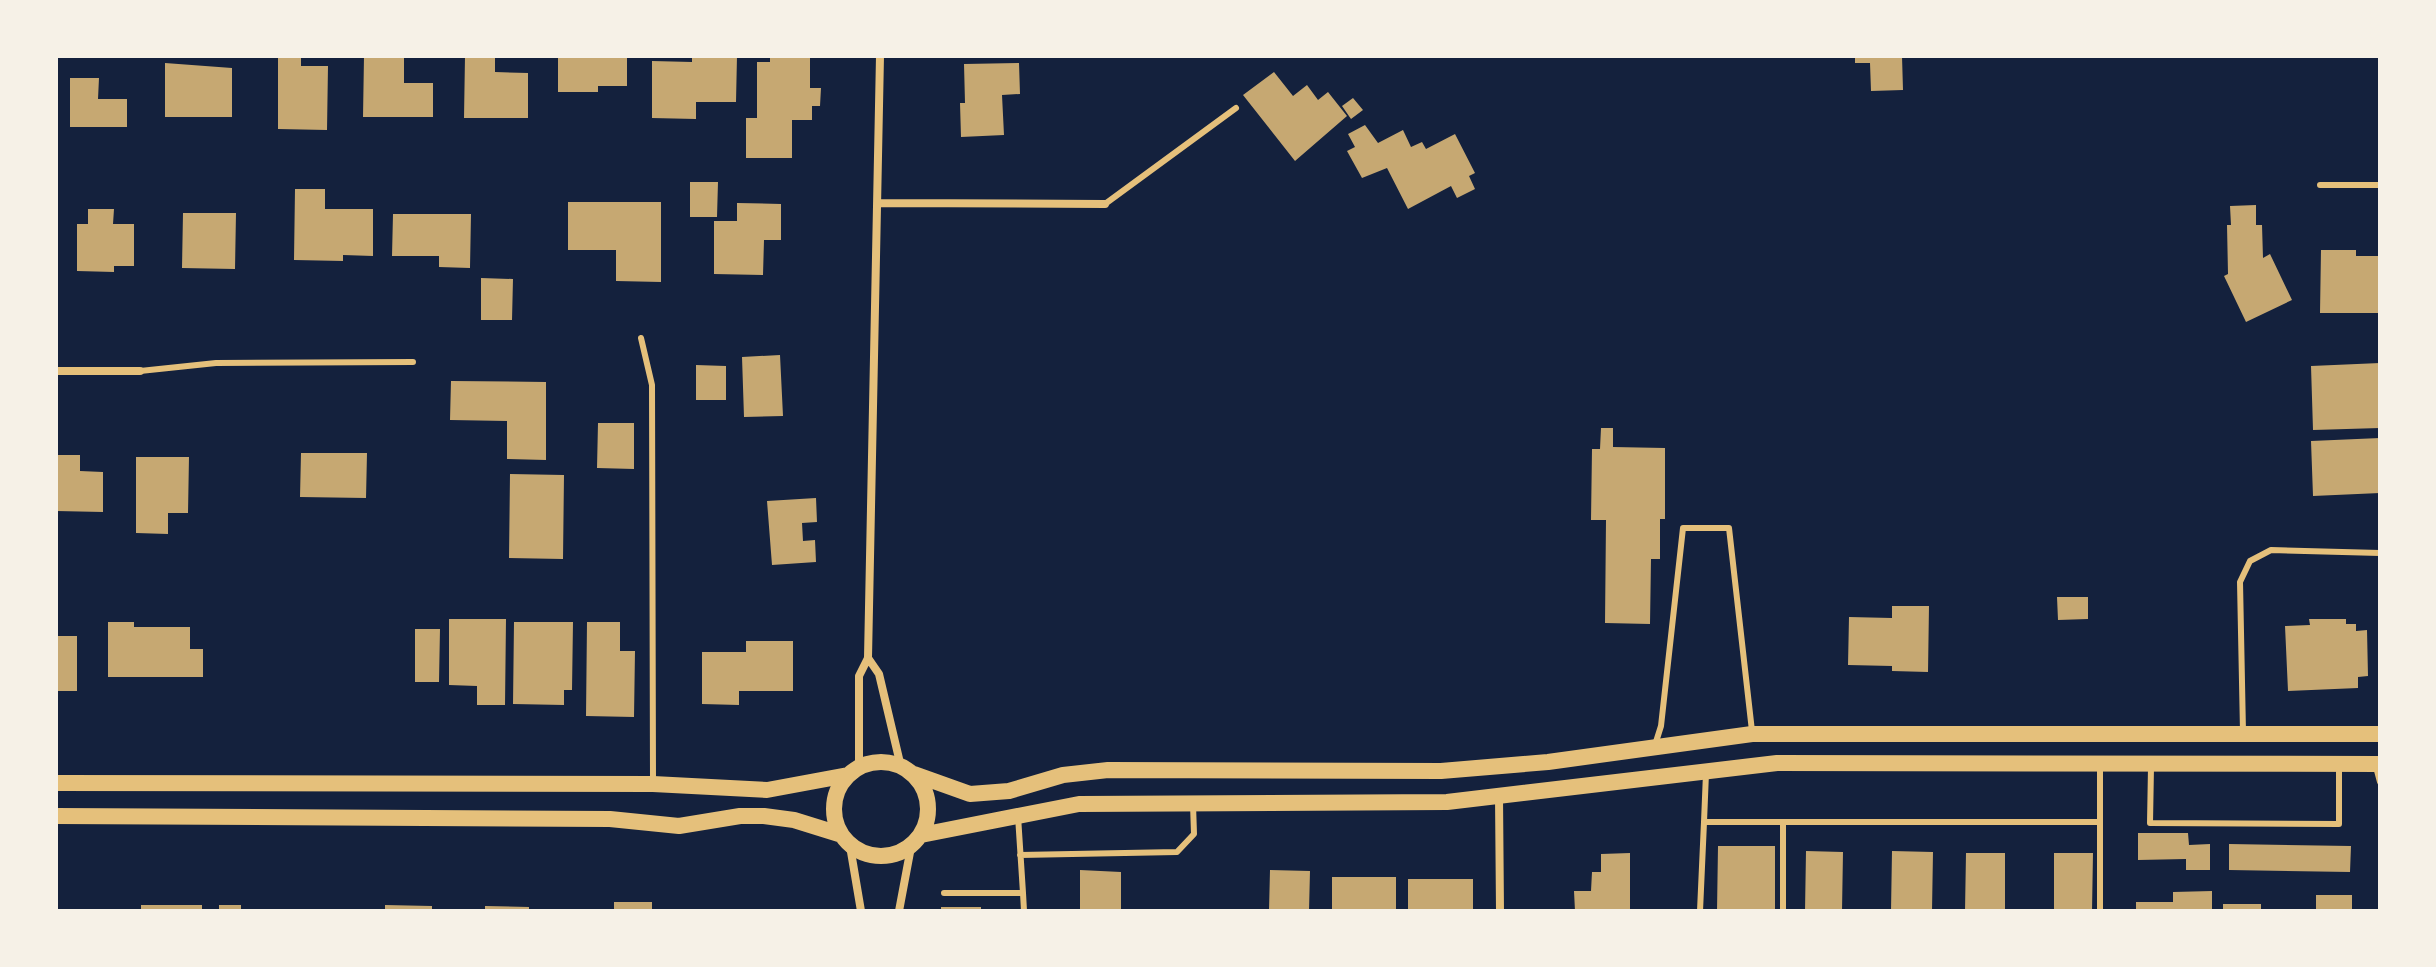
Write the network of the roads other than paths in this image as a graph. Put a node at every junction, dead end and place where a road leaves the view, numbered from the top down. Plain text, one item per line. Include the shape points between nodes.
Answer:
1 (880, 56) edge
2 (1236, 108) dead end
3 (2320, 185) dead end
4 (2380, 185) edge
5 (878, 203) junction
6 (1105, 204) joint
7 (641, 338) dead end
8 (413, 362) dead end
9 (56, 371) edge
10 (140, 371) joint
11 (2380, 553) edge
12 (868, 658) junction
13 (1752, 734) junction
14 (2380, 734) edge
15 (2243, 736) junction
16 (1655, 746) junction
17 (2101, 763) junction
18 (2151, 763) junction
19 (2339, 764) junction
20 (2378, 764) edge
21 (1706, 770) junction
22 (854, 771) junction
23 (908, 771) junction
24 (2380, 782) edge
25 (56, 783) edge
26 (653, 784) junction
27 (1499, 797) junction
28 (1193, 803) junction
29 (1018, 815) junction
30 (56, 816) edge
31 (1704, 822) junction
32 (1783, 822) junction
33 (2100, 822) junction
34 (845, 840) junction
35 (916, 841) junction
36 (1020, 855) junction
37 (944, 893) dead end
38 (1023, 893) junction
39 (861, 911) edge
40 (899, 911) edge
41 (1024, 911) edge
42 (1500, 911) edge
43 (1700, 911) edge
44 (1783, 911) edge
45 (2100, 911) edge

1 - 5 street
2 - 6 lane
3 - 4 lane
5 - 6 street
5 - 12 street
7 - 26 lane via 652,385
8 - 10 lane via 216,363
9 - 10 street
11 - 15 lane via 2271,550 2250,561 2240,582
12 - 22 street via 859,676
12 - 23 street via 879,674
13 - 15 main road
13 - 16 main road
13 - 16 lane via 1729,528 1683,528
14 - 15 main road
16 - 23 main road via 1441,771 1108,770 970,794
17 - 18 main road
17 - 21 main road via 1777,763
17 - 33 lane
18 - 19 main road
18 - 19 lane via 2150,823 2339,824
19 - 20 main road
20 - 24 lane
21 - 27 main road
21 - 31 lane
22 - 23 main road via 888,762
22 - 26 main road via 767,790
22 - 34 main road via 840,785 833,809
23 - 35 main road via 928,803
25 - 26 main road
27 - 28 main road
27 - 42 street
28 - 29 main road via 1079,804
28 - 36 lane via 1194,834 1177,852
29 - 35 main road
29 - 36 lane
30 - 34 main road via 610,819 679,826 752,816 794,820
31 - 32 lane
31 - 43 lane
32 - 33 lane
32 - 44 lane
33 - 45 lane
34 - 35 main road via 880,857 896,855
34 - 39 street
35 - 40 street
36 - 38 lane
37 - 38 lane
38 - 41 lane

